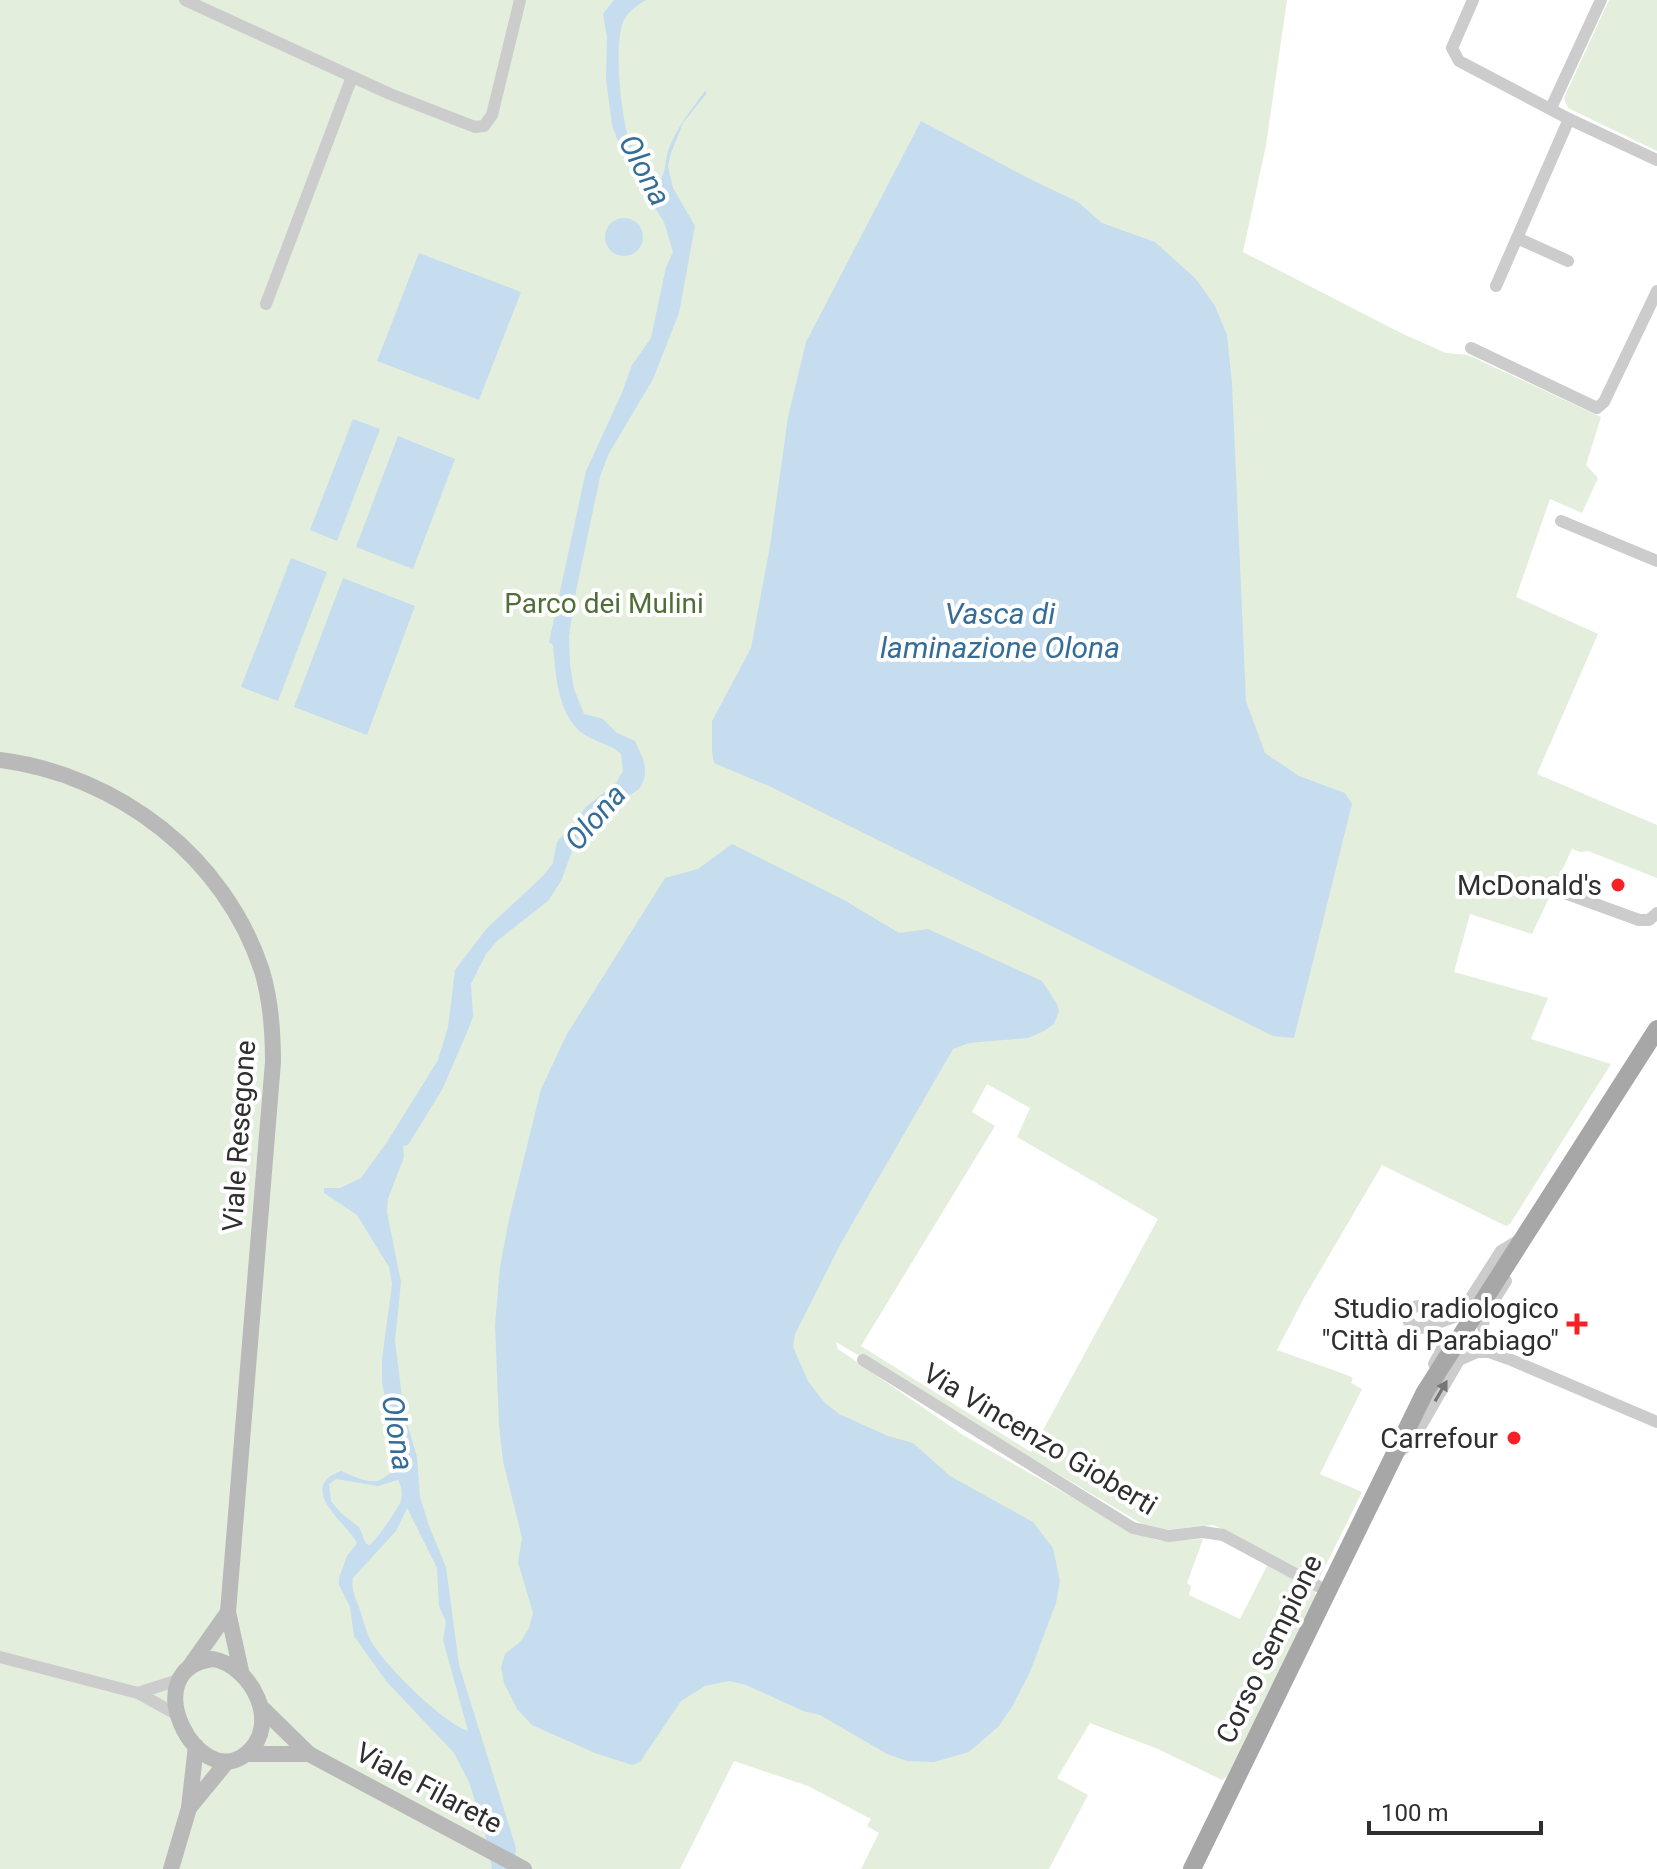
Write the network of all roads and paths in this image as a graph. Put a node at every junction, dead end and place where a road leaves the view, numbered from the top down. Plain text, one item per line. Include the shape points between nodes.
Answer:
1 (185, 0) edge
2 (520, 0) edge
3 (1473, 0) edge
4 (1601, 0) edge
5 (352, 77) junction
6 (1551, 108) junction
7 (1569, 119) junction
8 (1657, 160) edge
9 (1517, 238) junction
10 (1568, 261) dead end
11 (1496, 286) dead end
12 (1657, 291) edge
13 (266, 304) dead end
14 (1471, 348) dead end
15 (1561, 521) dead end
16 (1657, 561) edge
17 (0, 760) edge
18 (1562, 892) dead end
19 (1657, 913) edge
20 (1657, 1029) edge
21 (1522, 1238) junction
22 (1509, 1359) junction
23 (863, 1360) dead end
24 (1657, 1422) edge
25 (1396, 1454) junction
26 (1329, 1592) junction
27 (228, 1612) junction
28 (0, 1657) edge
29 (190, 1667) junction
30 (241, 1671) junction
31 (178, 1680) junction
32 (138, 1693) junction
33 (262, 1708) junction
34 (176, 1714) junction
35 (196, 1746) junction
36 (247, 1754) junction
37 (309, 1754) junction
38 (226, 1763) junction
39 (189, 1808) junction
40 (523, 1868) edge
41 (171, 1869) edge
42 (1192, 1869) edge

1 - 5 street
2 - 5 street via 492,115 484,126 470,126
3 - 6 street via 1452,48 1459,61
4 - 6 street
5 - 13 street
6 - 7 street
7 - 8 street
7 - 9 street
9 - 10 street
9 - 11 street
12 - 14 street via 1597,408
15 - 16 street
17 - 27 street, Viale Resegone via 38,766 94,786 153,821 203,866 222,891 239,916 263,973 273,1062
18 - 19 street via 1639,920
20 - 21 main road, Corso Sempione
21 - 22 street via 1517,1263 1481,1330
21 - 25 main road, Corso Sempione via 1425,1392
21 - 25 street, Corso Sempione via 1501,1251 1460,1315 1426,1322 1443,1347 1396,1433
22 - 24 street
25 -> 22 street via 1411,1443 1459,1360 1477,1352
23 - 26 street, Via Vincenzo Gioberti via 1133,1528 1168,1536 1223,1535
25 - 26 main road, Corso Sempione
26 - 42 main road, Corso Sempione
27 - 29 street, Viale Resegone
27 - 30 street, Viale Resegone
28 - 32 street
29 - 30 street via 213,1659
29 - 31 street
30 - 33 street
31 - 32 street
31 - 34 street
32 - 34 street
33 - 36 street via 261,1732
33 - 37 street, Viale Filarete
34 - 35 street
35 - 38 street
35 - 39 street
36 - 37 street, Viale Filarete
36 - 38 street
37 - 40 street, Viale Filarete
38 - 39 street
39 - 41 street

